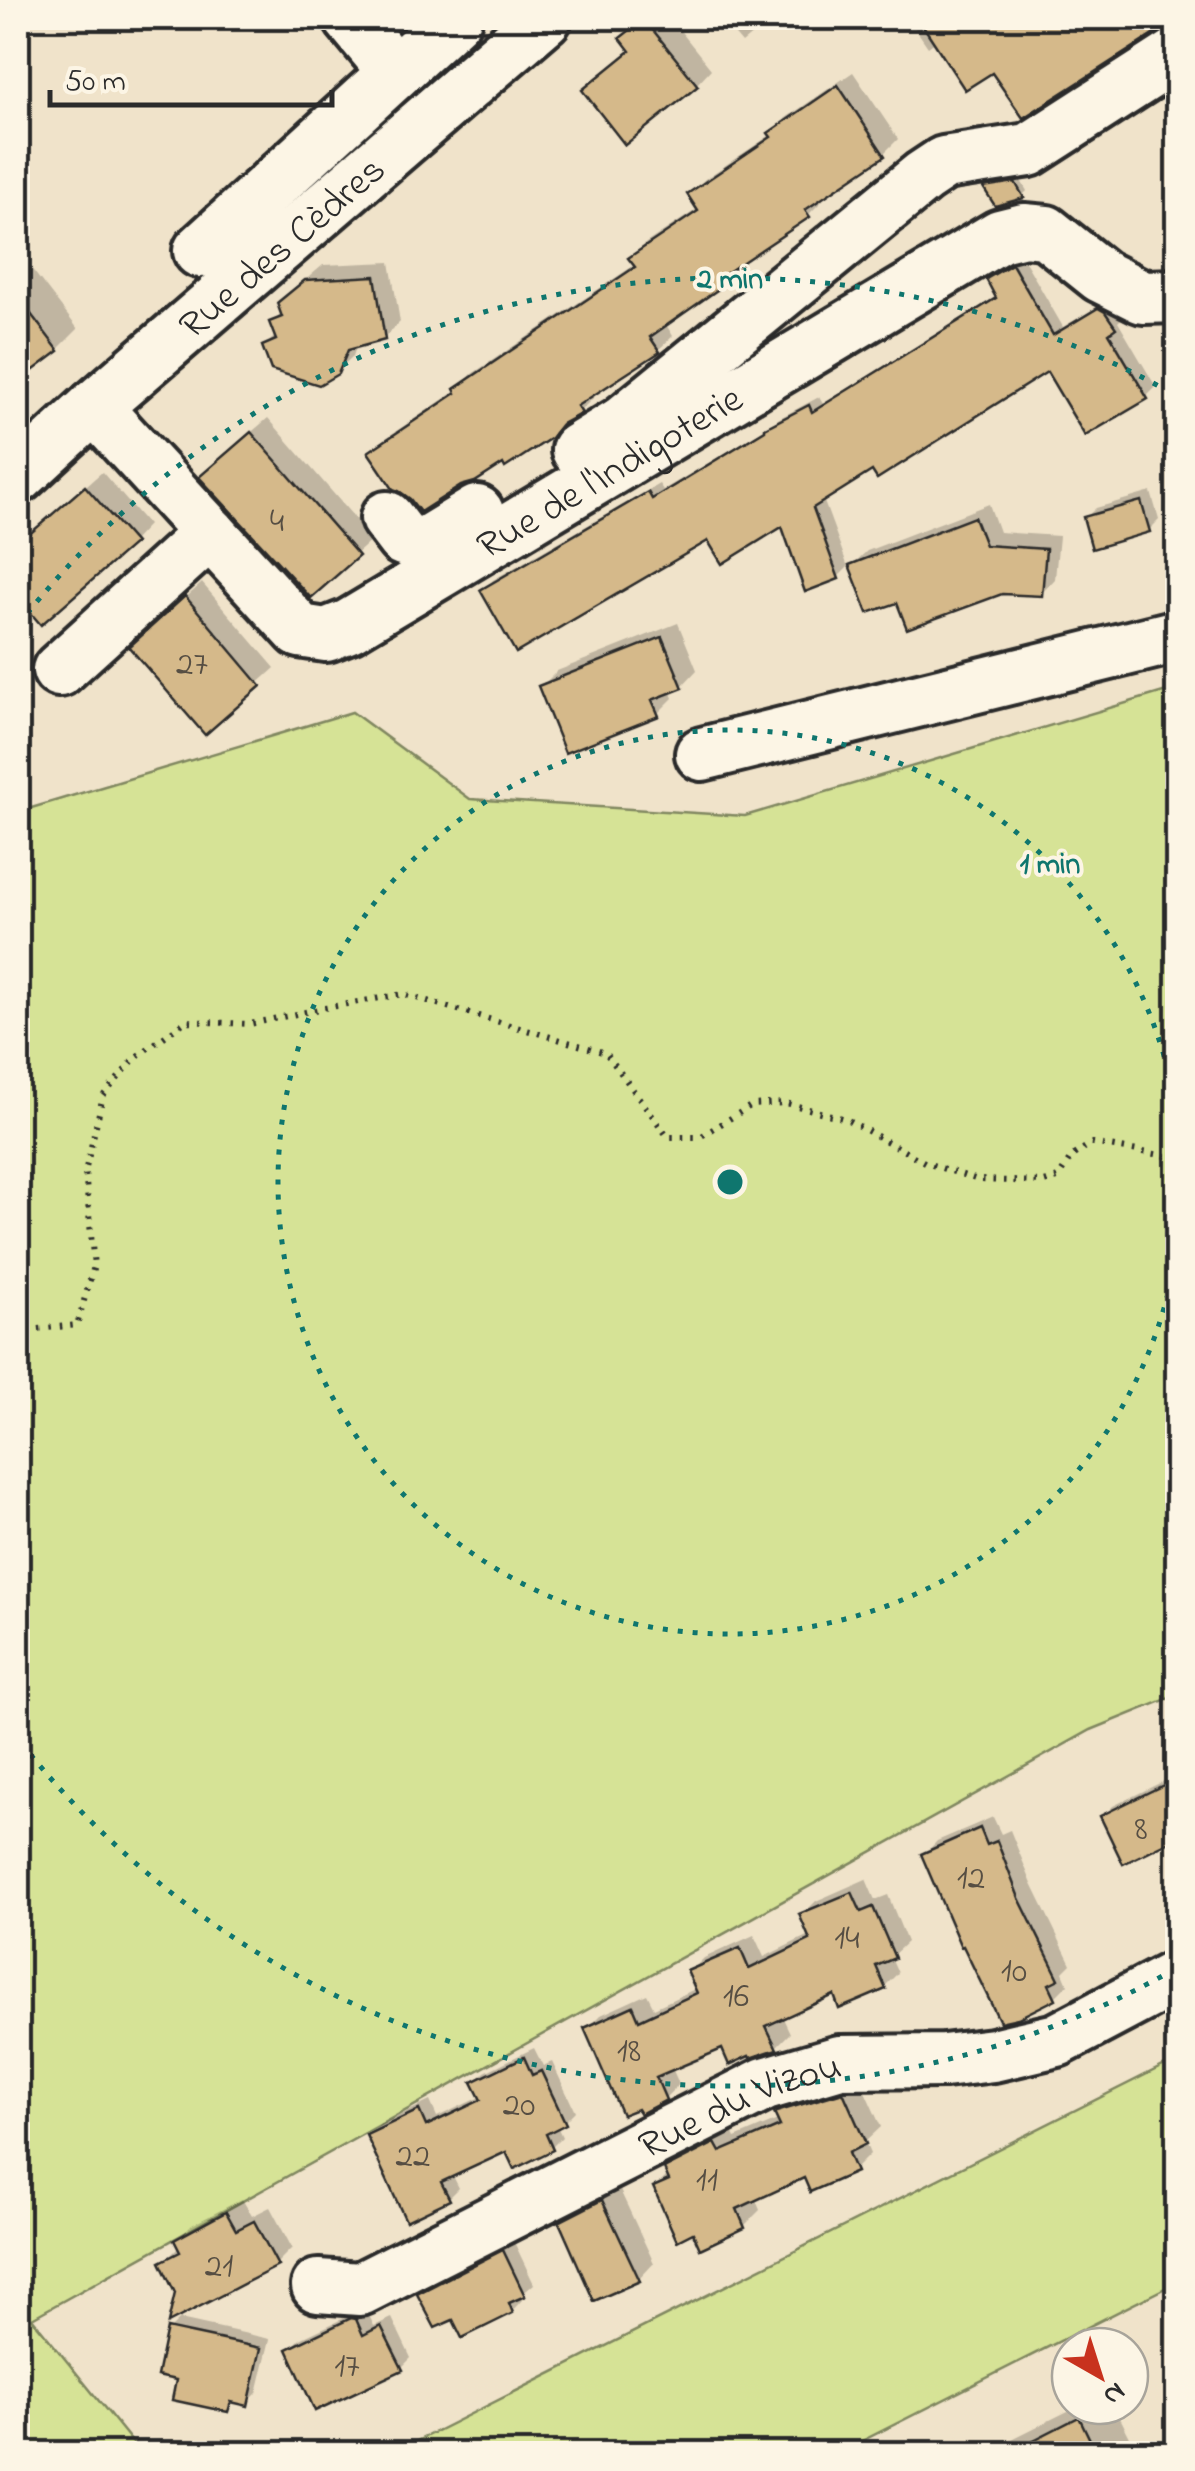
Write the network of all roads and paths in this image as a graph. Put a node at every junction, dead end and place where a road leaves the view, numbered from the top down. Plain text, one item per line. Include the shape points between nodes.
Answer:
1 (350, 18) edge
2 (455, 18) edge
3 (545, 18) edge
4 (1178, 54) edge
5 (394, 72) junction
6 (200, 251) dead end
7 (1172, 308) edge
8 (94, 407) junction
9 (18, 478) edge
10 (387, 518) dead end
11 (210, 533) junction
12 (1178, 636) edge
13 (59, 670) dead end
14 (702, 754) dead end
15 (1178, 1158) edge
16 (18, 1332) edge
17 (1178, 1976) edge
18 (318, 2286) dead end

1 - 5 street
2 - 5 street
3 - 8 street, Rue des Cèdres
4 - 10 street via 1029,150 944,163 922,177 622,423 423,544 402,539
5 - 6 street
7 - 11 street, Rue de l'Indigoterie via 1101,276 1046,232 1000,236 326,635 300,632
8 - 9 street, Rue des Cèdres
8 - 11 street, Rue de l'Indigoterie
11 - 13 street
12 - 14 street
15 - 16 path via 1092,1143 1072,1156 1058,1178 978,1180 926,1163 846,1119 786,1102 752,1104 700,1137 668,1137 606,1053 404,994 250,1024 186,1021 136,1057 103,1096 85,1172 94,1266 77,1325
17 - 18 street, Rue du Vizou via 1057,2040 944,2061 840,2062 765,2084 360,2289

